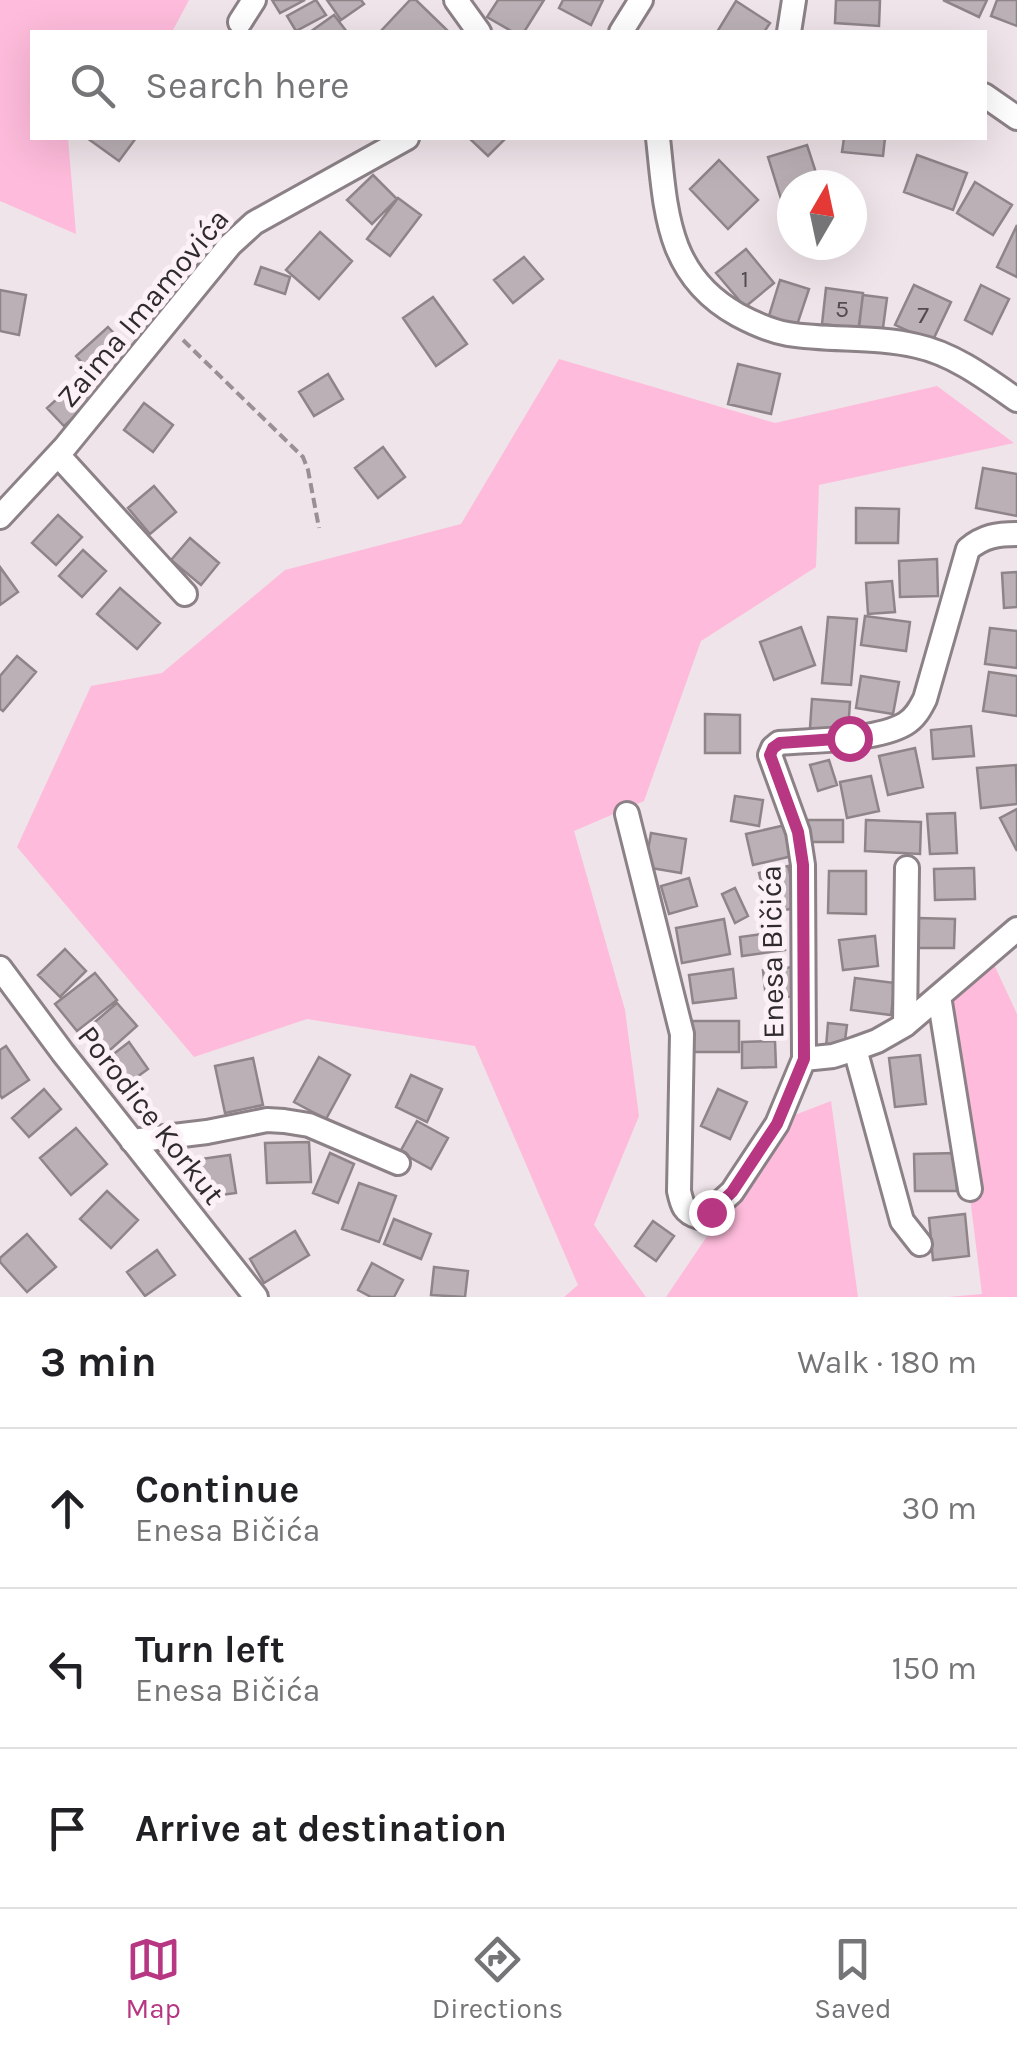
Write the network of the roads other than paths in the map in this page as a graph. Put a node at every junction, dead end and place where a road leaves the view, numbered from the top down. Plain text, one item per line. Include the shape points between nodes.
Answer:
1 (254, 0) edge
2 (641, 0) edge
3 (794, 0) edge
4 (460, 2) edge
5 (240, 22) dead end
6 (478, 30) edge
7 (623, 30) edge
8 (789, 30) edge
9 (987, 96) edge
10 (1015, 112) edge
11 (403, 140) edge
12 (658, 140) edge
13 (1017, 400) edge
14 (58, 454) junction
15 (0, 517) edge
16 (1017, 534) edge
17 (185, 594) dead end
18 (627, 814) dead end
19 (908, 868) dead end
20 (1017, 928) edge
21 (0, 968) edge
22 (939, 996) junction
23 (905, 1025) junction
24 (856, 1049) junction
25 (804, 1059) junction
26 (132, 1141) junction
27 (398, 1163) dead end
28 (970, 1189) dead end
29 (920, 1244) dead end
30 (256, 1297) edge

1 - 5 street
2 - 7 street
3 - 8 street
4 - 6 street
9 - 10 street
11 - 14 street, Zaima Imamovića via 254,223
12 - 13 street via 674,244 692,279 718,304 786,334 919,346
14 - 15 street, Zaima Imamovića
14 - 17 street
16 - 25 street, Enesa Bičića via 994,535 968,549 916,714 886,732 780,743 770,755 803,865
18 - 25 street, Enesa Bičića via 682,1034 678,1191 689,1214 711,1212 732,1192 777,1124
19 - 23 street
20 - 22 street, Enesa Bičića
21 - 26 street, Porodice Korkut
22 - 23 street, Enesa Bičića
22 - 28 street
23 - 24 street, Enesa Bičića
24 - 25 street, Enesa Bičića
24 - 29 street via 902,1221
26 - 27 street via 284,1121 310,1125
26 - 30 street, Porodice Korkut

